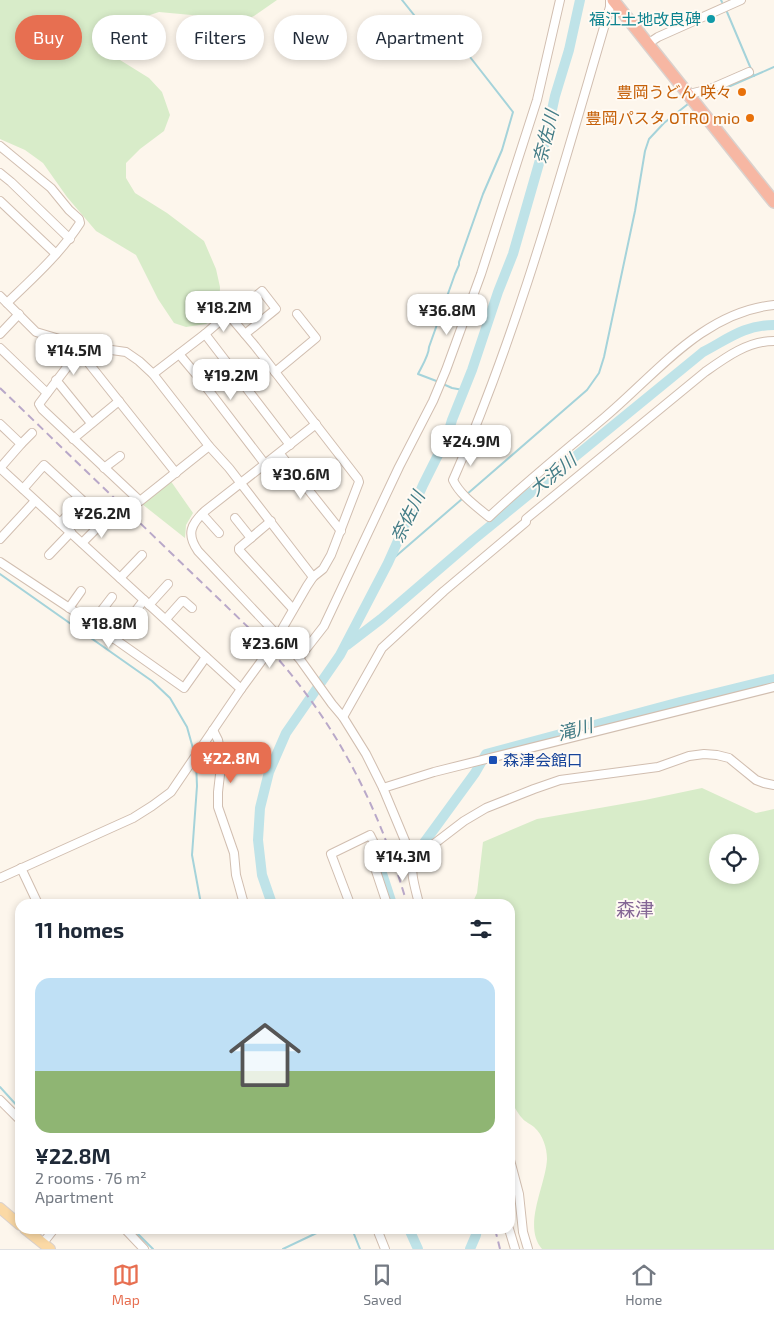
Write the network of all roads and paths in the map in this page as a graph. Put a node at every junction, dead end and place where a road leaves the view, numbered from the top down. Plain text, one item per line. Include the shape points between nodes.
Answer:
1 (560, 0) edge
2 (612, 0) edge
3 (741, 0) edge
4 (649, 43) junction
5 (749, 72) dead end
6 (690, 94) junction
7 (0, 146) edge
8 (0, 173) edge
9 (0, 202) edge
10 (774, 202) edge
11 (70, 239) junction
12 (56, 254) junction
13 (0, 296) edge
14 (7, 304) junction
15 (774, 305) edge
16 (18, 314) junction
17 (297, 314) dead end
18 (231, 317) junction
19 (0, 334) edge
20 (205, 334) junction
21 (246, 334) junction
22 (774, 341) edge
23 (0, 348) edge
24 (81, 348) junction
25 (179, 354) junction
26 (275, 372) junction
27 (153, 374) junction
28 (56, 380) junction
29 (47, 393) junction
30 (118, 401) junction
31 (91, 423) junction
32 (0, 424) edge
33 (316, 424) junction
34 (32, 433) dead end
35 (73, 439) junction
36 (21, 444) junction
37 (290, 445) junction
38 (209, 446) junction
39 (280, 454) junction
40 (120, 456) dead end
41 (265, 464) junction
42 (0, 468) edge
43 (104, 468) junction
44 (176, 473) junction
45 (240, 483) junction
46 (23, 489) junction
47 (35, 501) junction
48 (202, 514) junction
49 (235, 518) dead end
50 (106, 519) dead end
51 (270, 521) junction
52 (60, 523) junction
53 (341, 531) junction
54 (71, 532) junction
55 (219, 533) dead end
56 (250, 538) junction
57 (0, 539) edge
58 (82, 543) junction
59 (49, 555) dead end
60 (142, 555) dead end
61 (0, 562) edge
62 (313, 577) junction
63 (120, 578) junction
64 (168, 584) dead end
65 (82, 591) dead end
66 (112, 597) dead end
67 (146, 602) junction
68 (70, 608) junction
69 (192, 608) dead end
70 (293, 609) junction
71 (166, 620) junction
72 (92, 623) junction
73 (278, 636) junction
74 (114, 639) junction
75 (206, 658) junction
76 (299, 658) junction
77 (774, 687) edge
78 (241, 689) junction
79 (343, 717) junction
80 (211, 734) junction
81 (774, 785) edge
82 (383, 788) junction
83 (408, 849) junction
84 (378, 851) junction
85 (413, 860) junction
86 (21, 868) junction
87 (0, 878) edge
88 (36, 899) edge
89 (243, 899) edge
90 (348, 899) edge
91 (385, 899) edge
92 (418, 899) edge
93 (0, 1100) edge
94 (15, 1115) edge
95 (515, 1179) edge
96 (0, 1208) edge
97 (15, 1221) edge
98 (31, 1234) edge
99 (52, 1234) edge
100 (129, 1234) edge
101 (379, 1234) edge
102 (510, 1234) edge
103 (46, 1246) edge
104 (144, 1249) edge
105 (385, 1249) edge
106 (515, 1249) edge
107 (528, 1249) edge

1 - 76 street via 529,126 446,370 324,626
2 - 4 highway
2 - 15 street via 544,230 482,411 453,480 456,487 489,517 697,336 730,316
3 - 4 street
4 - 6 highway
5 - 6 street
6 - 10 highway
7 - 11 street via 51,188 79,219 80,223
8 - 11 street
9 - 12 street
11 - 12 street
12 - 14 street
13 - 14 street
14 - 16 street
16 - 19 street
16 - 24 street via 36,332
17 - 26 street via 316,338
18 - 20 street via 228,314
18 - 21 street
18 - 21 street via 262,291 276,309
20 - 25 street
20 - 37 street
21 - 26 street
22 - 79 street via 752,344 705,372 526,519 382,648
23 - 29 street
24 - 27 street via 126,352
24 - 28 street
24 - 30 street
25 - 27 street
25 - 41 street
26 - 33 street
27 - 38 street
28 - 29 street
28 - 31 street
29 - 35 street via 40,404 42,409
30 - 31 street
30 - 44 street
31 - 35 street
32 - 36 street
33 - 37 street
33 - 53 street via 359,482
34 - 36 street
35 - 43 street
36 - 42 street
37 - 39 street
38 - 44 street
38 - 45 street
39 - 41 street
39 - 53 street
40 - 43 street
41 - 45 street
42 - 46 street
43 - 44 street via 140,501
45 - 48 street
45 - 51 street
46 - 47 street
46 - 52 street via 44,465 82,500
47 - 52 street
47 - 57 street
48 - 55 street
48 - 73 street via 192,528 192,544
49 - 56 street
50 - 58 street
51 - 56 street
51 - 62 street
52 - 54 street
53 - 62 street via 331,556
54 - 58 street
54 - 59 street
56 - 70 street via 239,550
58 - 63 street
60 - 63 street
61 - 68 street
62 - 70 street
63 - 67 street
64 - 67 street
65 - 68 street
66 - 72 street
67 - 71 street
67 - 74 street
68 - 72 street
69 - 71 street via 182,601
70 - 73 street
71 - 75 street
72 - 74 street
73 - 76 street
73 - 78 street
74 - 75 street via 184,688
75 - 78 street
76 - 79 street
77 - 82 street via 434,772
78 - 80 street
79 - 82 street
80 - 86 street via 171,792 152,806 133,818
80 - 89 street via 218,740 221,756 218,807 234,853
81 - 85 street via 756,780 729,758 704,754 658,767 560,780 486,808
82 - 83 street
83 - 84 street via 386,856
83 - 85 street
84 - 90 street via 370,835 331,854
84 - 91 street via 374,865
85 - 92 street
86 - 87 street
86 - 88 street
93 - 94 street
95 - 107 street
96 - 97 main road
98 - 103 main road
99 - 103 street
100 - 104 street
101 - 105 street
102 - 106 street

